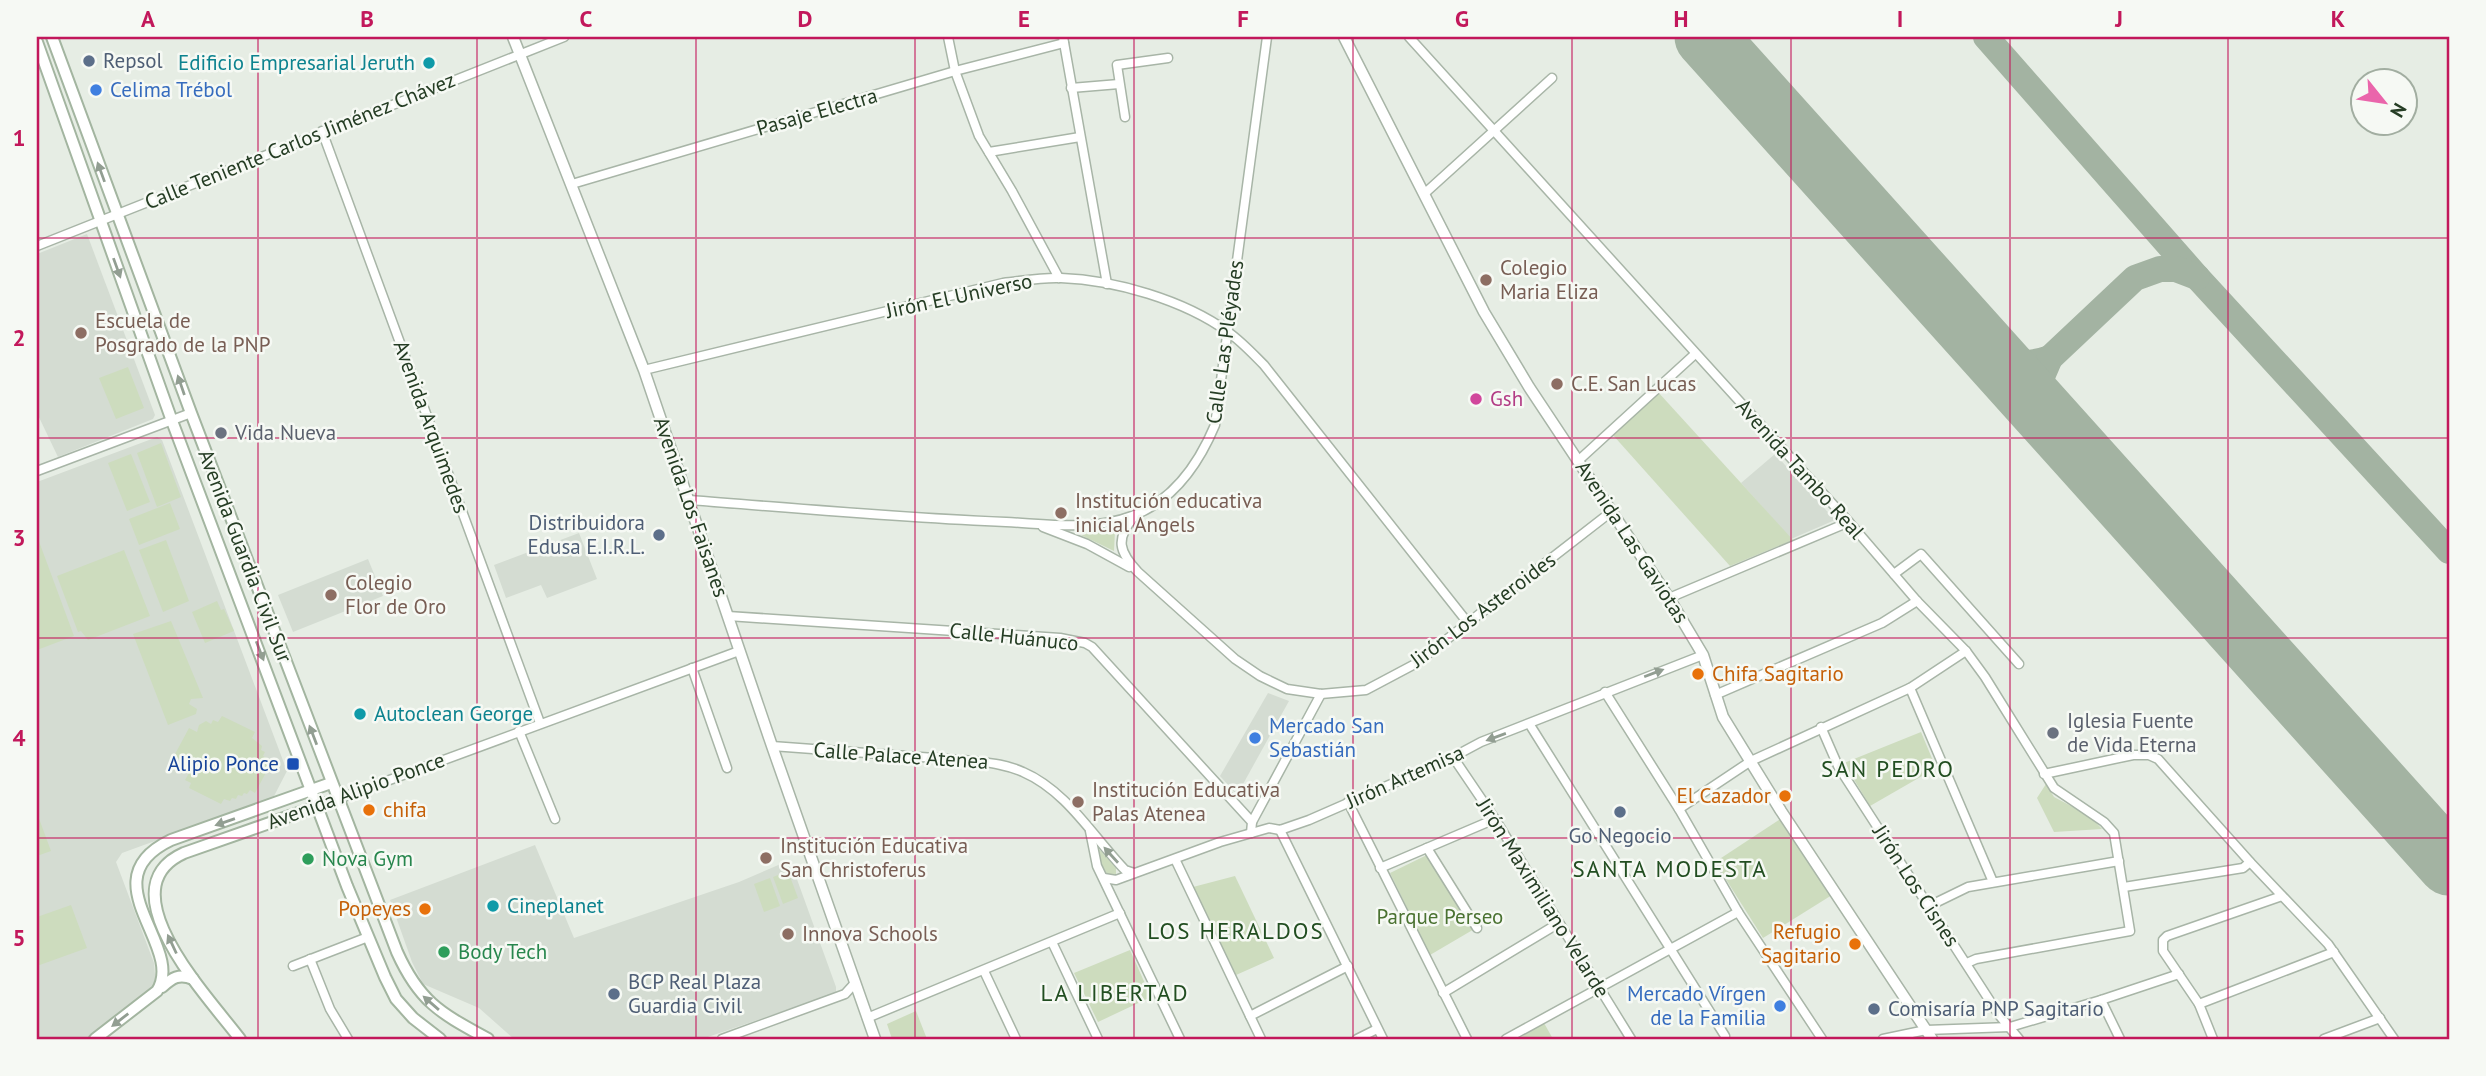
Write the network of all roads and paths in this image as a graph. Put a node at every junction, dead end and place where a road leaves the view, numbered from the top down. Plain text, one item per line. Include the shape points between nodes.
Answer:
1 (52, 37) edge
2 (513, 37) edge
3 (564, 37) edge
4 (948, 37) edge
5 (1267, 37) edge
6 (1344, 37) edge
7 (1409, 37) edge
8 (1063, 40) edge
9 (37, 42) edge
10 (520, 54) junction
11 (1168, 58) dead end
12 (955, 71) junction
13 (1552, 78) dead end
14 (1119, 84) junction
15 (1071, 88) junction
16 (1125, 117) dead end
17 (322, 131) junction
18 (1495, 131) junction
19 (1080, 137) junction
20 (989, 152) junction
21 (572, 184) junction
22 (1423, 194) junction
23 (117, 215) junction
24 (100, 221) junction
25 (37, 246) edge
26 (1059, 278) junction
27 (1107, 284) junction
28 (1228, 331) junction
29 (1695, 354) junction
30 (644, 370) junction
31 (191, 413) junction
32 (172, 421) junction
33 (1579, 460) junction
34 (37, 471) edge
35 (689, 500) junction
36 (1611, 512) junction
37 (1136, 515) junction
38 (1849, 523) junction
39 (1035, 524) junction
40 (1138, 572) junction
41 (1894, 574) junction
42 (254, 579) junction
43 (236, 587) junction
44 (1669, 598) junction
45 (1917, 601) junction
46 (728, 616) junction
47 (1468, 623) junction
48 (740, 650) junction
49 (1966, 651) junction
50 (1703, 654) junction
51 (2019, 664) dead end
52 (692, 668) junction
53 (1910, 688) junction
54 (1605, 692) junction
55 (1321, 694) junction
56 (1715, 695) junction
57 (540, 723) junction
58 (1530, 725) junction
59 (1821, 727) junction
60 (519, 731) junction
61 (772, 746) junction
62 (1453, 757) junction
63 (1751, 761) junction
64 (301, 765) junction
65 (727, 768) dead end
66 (2044, 774) junction
67 (331, 783) junction
68 (312, 790) junction
69 (291, 797) junction
70 (338, 799) junction
71 (1348, 802) junction
72 (319, 807) junction
73 (1678, 809) junction
74 (555, 819) dead end
75 (1495, 819) junction
76 (1252, 822) junction
77 (1090, 830) junction
78 (1280, 830) junction
79 (1251, 833) junction
80 (1427, 848) junction
81 (1175, 859) junction
82 (2119, 861) junction
83 (2250, 862) junction
84 (1380, 868) junction
85 (1137, 873) junction
86 (1104, 878) junction
87 (1993, 882) junction
88 (2124, 887) junction
89 (2282, 896) junction
90 (1929, 906) junction
91 (1738, 912) junction
92 (1120, 913) junction
93 (1559, 923) junction
94 (1477, 928) dead end
95 (368, 937) junction
96 (1052, 942) junction
97 (1672, 949) junction
98 (2334, 952) junction
99 (310, 960) junction
100 (1967, 963) junction
101 (293, 966) dead end
102 (1348, 967) junction
103 (984, 971) junction
104 (2179, 974) junction
105 (193, 979) junction
106 (855, 983) junction
107 (1599, 987) junction
108 (157, 991) junction
109 (1443, 993) junction
110 (2101, 1000) junction
111 (2199, 1004) junction
112 (1250, 1016) junction
113 (867, 1018) junction
114 (2380, 1018) junction
115 (2010, 1027) junction
116 (1377, 1029) junction
117 (1929, 1035) edge
118 (1725, 1036) dead end
119 (1013, 1038) edge
120 (95, 1039) edge
121 (240, 1039) edge
122 (348, 1039) edge
123 (437, 1039) edge
124 (488, 1039) edge
125 (722, 1039) edge
126 (875, 1039) edge
127 (1098, 1039) edge
128 (1180, 1039) edge
129 (1261, 1039) edge
130 (1357, 1039) edge
131 (1383, 1039) edge
132 (1467, 1039) edge
133 (1506, 1039) edge
134 (1631, 1039) edge
135 (1822, 1039) edge
136 (1883, 1039) edge
137 (2019, 1039) edge
138 (2120, 1039) edge
139 (2213, 1039) edge
140 (2324, 1039) edge
141 (2394, 1039) edge

23 -> 1 main road, Avenida Guardia Civil Sur
2 - 10 street, Avenida Los Faisanes
3 - 10 street, Calle Teniente Carlos Jiménez Chávez
4 - 12 street
5 - 28 street, Calle Las Pléyades
6 - 22 street, Avenida Las Gaviotas
7 - 18 street, Avenida Tambo Real
8 - 12 street, Pasaje Electra
8 - 15 street
9 - 24 main road, Avenida Guardia Civil Sur
10 - 17 street, Calle Teniente Carlos Jiménez Chávez
10 - 21 street, Avenida Los Faisanes
11 - 14 street via 1117,65
12 - 20 street
12 - 21 street, Pasaje Electra
13 - 18 street
14 - 15 street
14 - 16 street
15 - 19 street
17 - 23 street, Calle Teniente Carlos Jiménez Chávez
17 - 57 street, Avenida Arquimedes
18 - 22 street
18 - 29 street, Avenida Tambo Real
19 - 20 street
19 - 27 street
20 - 26 street
21 - 30 street, Avenida Los Faisanes
22 - 33 street, Avenida Las Gaviotas via 1485,312
23 - 24 street, Calle Teniente Carlos Jiménez Chávez
31 -> 23 main road, Avenida Guardia Civil Sur
24 - 25 street, Calle Teniente Carlos Jiménez Chávez
24 -> 32 main road, Avenida Guardia Civil Sur
26 - 27 street, Jirón El Universo
26 - 30 street, Jirón El Universo via 1003,283
27 - 28 street, Jirón El Universo via 1170,301
28 - 37 street, Calle Las Pléyades via 1215,425 1206,446 1178,485
28 - 47 street, Jirón El Universo via 1276,378
29 - 33 street
29 - 38 street, Avenida Tambo Real
30 - 35 street, Avenida Los Faisanes
31 - 32 street
31 - 42 main road, Avenida Guardia Civil Sur
32 - 34 street
32 - 43 main road, Avenida Guardia Civil Sur
33 - 36 street, Avenida Las Gaviotas
35 - 39 street, Calle Las Pléyades
35 - 46 street, Avenida Los Faisanes
36 - 44 street, Avenida Las Gaviotas
36 - 47 street, Jirón Los Asteroides
37 - 39 street, Calle Las Pléyades via 1100,525
37 - 40 street via 1125,528 1122,546 1124,557
38 - 41 street, Avenida Tambo Real
38 - 44 street
39 - 40 street, Calle Las Pléyades via 1087,544
40 - 55 street, Jirón Los Asteroides via 1260,676 1287,689
41 - 45 street, Avenida Tambo Real
41 - 51 street via 1921,554
42 - 43 main road
67 -> 42 main road, Avenida Guardia Civil Sur
43 -> 64 main road, Avenida Guardia Civil Sur
44 - 50 street, Avenida Las Gaviotas
45 - 49 street, Avenida Tambo Real
45 - 56 street via 1882,623
46 - 48 street, Avenida Los Faisanes
46 - 76 street, Calle Huánuco via 1085,643
47 - 55 street, Jirón Los Asteroides via 1415,664 1366,690
48 - 52 street, Avenida Alipio Ponce
48 - 61 street, Avenida Los Faisanes
49 - 53 street
49 - 66 street, Avenida Tambo Real
54 -> 50 street, Jirón Artemisa
50 - 56 street, Avenida Las Gaviotas
52 - 57 street, Avenida Alipio Ponce
52 - 65 street
53 - 59 street
53 - 87 street
54 - 58 street, Jirón Artemisa
54 - 73 street
55 - 76 street
56 - 63 street, Avenida Las Gaviotas via 1723,717
57 - 60 street, Avenida Alipio Ponce
58 -> 62 street, Jirón Artemisa
58 - 97 street
59 - 63 street
59 - 90 street, Jirón Los Cisnes via 1838,766
60 - 70 street, Avenida Alipio Ponce
60 - 74 street
61 - 77 street, Calle Palace Atenea via 999,764 1044,784
61 - 106 street, Avenida Los Faisanes
62 - 71 street, Jirón Artemisa
62 - 75 street, Jirón Maximiliano Velarde
63 - 73 street
63 - 117 street, Avenida Las Gaviotas
64 - 68 main road, Avenida Guardia Civil Sur
64 - 69 main road via 298,788
66 - 82 street, Avenida Tambo Real via 2057,791 2114,833
66 - 83 street via 2133,755 2153,756
67 - 68 main road, Avenida Alipio Ponce
67 - 70 main road, Avenida Guardia Civil Sur
68 - 69 main road, Avenida Alipio Ponce
68 - 72 main road, Avenida Guardia Civil Sur
69 -> 108 main road, Avenida Alipio Ponce via 171,840 148,854 137,880 139,901 161,960 163,982
70 - 72 main road, Avenida Alipio Ponce
124 -> 70 main road, Avenida Guardia Civil Sur via 441,1013 411,981
71 - 78 street, Jirón Artemisa
71 - 84 street
72 - 95 main road, Avenida Guardia Civil Sur
105 -> 72 main road, Avenida Alipio Ponce via 178,958 156,907 154,884 164,866 184,853
73 - 91 street
75 - 80 street
75 - 93 street, Jirón Maximiliano Velarde
76 - 79 street
85 -> 77 street, Calle Palace Atenea via 1125,870
77 - 86 street
78 - 79 street, Jirón Artemisa
78 - 102 street
79 - 81 street, Jirón Artemisa
80 - 84 street
80 - 94 street
81 - 85 street, Jirón Artemisa
81 - 112 street
82 - 87 street
82 - 88 street, Avenida Tambo Real
83 - 88 street via 2243,867
83 - 89 street
84 - 109 street
85 - 86 street, Jirón Artemisa via 1115,880
86 - 92 street
87 - 90 street via 1968,887
88 - 100 street, Avenida Tambo Real via 2128,933
89 - 98 street
89 - 104 street via 2167,936 2163,951
90 - 100 street, Jirón Los Cisnes
91 - 97 street
91 - 135 street
92 - 96 street
92 - 128 street
93 - 107 street, Jirón Maximiliano Velarde
93 - 109 street
95 - 99 street
95 - 123 main road, Avenida Guardia Civil Sur via 396,999
96 - 103 street
96 - 127 street
97 - 107 street
97 - 118 street
98 - 111 street
98 - 114 street
99 - 101 street
99 - 122 street
100 - 115 street, Jirón Los Cisnes
102 - 112 street
102 - 116 street
103 - 113 street
103 - 119 street
104 - 110 street
104 - 111 street
105 - 108 main road via 172,978
105 - 121 main road, Avenida Alipio Ponce
106 - 113 street, Avenida Los Faisanes
106 - 125 street via 845,994
107 - 133 street
107 - 134 street, Jirón Maximiliano Velarde
108 -> 120 main road
109 - 132 street
110 - 115 street
110 - 138 street
111 - 139 street
112 - 129 street
113 - 126 street, Avenida Los Faisanes
114 - 140 street
114 - 141 street
115 - 117 street
115 - 137 street, Jirón Los Cisnes
116 - 130 street
116 - 131 street
117 - 136 street

